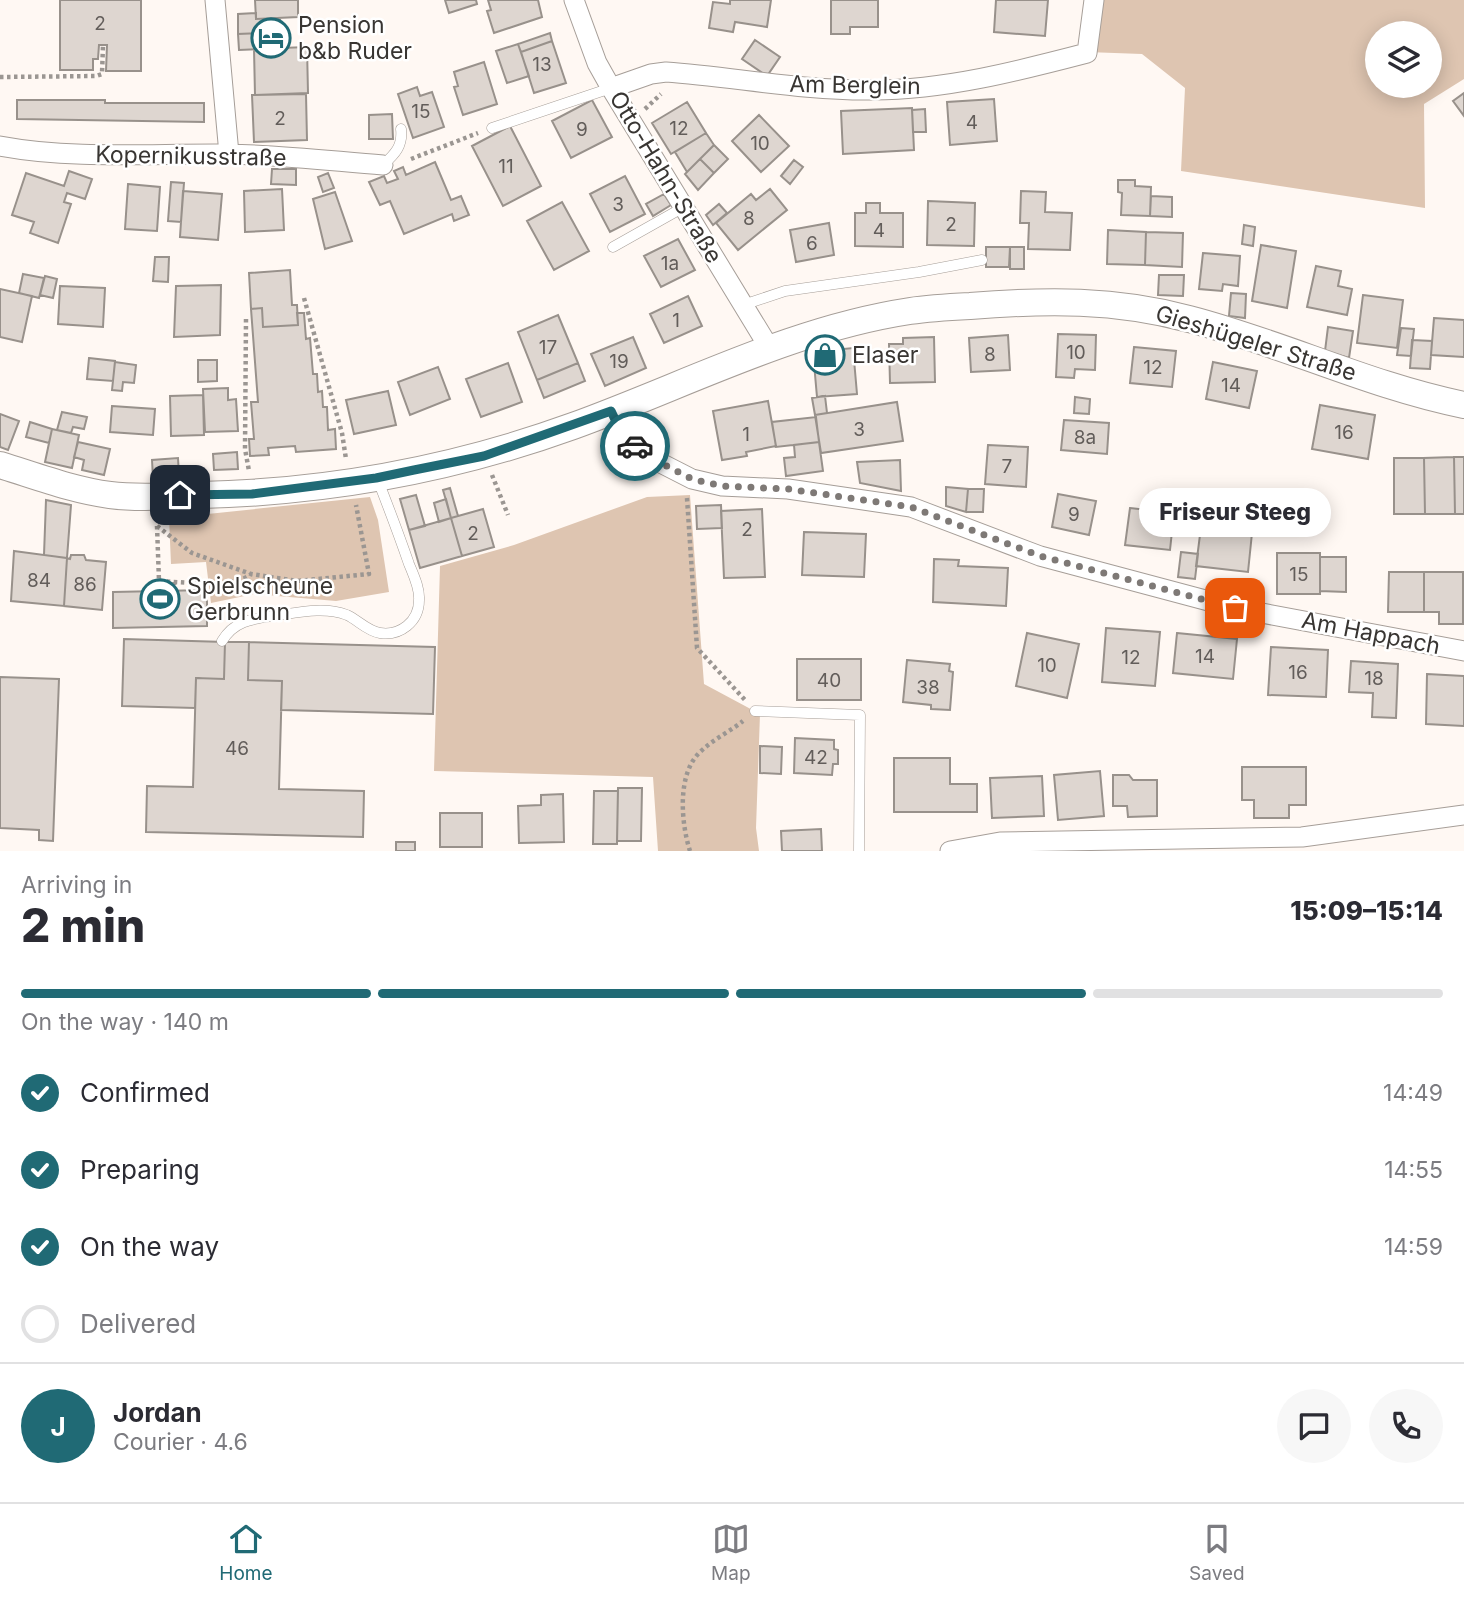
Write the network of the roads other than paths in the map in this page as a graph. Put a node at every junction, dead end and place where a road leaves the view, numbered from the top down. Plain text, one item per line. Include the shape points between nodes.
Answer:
1 (215, 0) edge
2 (574, 0) edge
3 (1094, 0) edge
4 (611, 88) junction
5 (492, 128) road end
6 (401, 129) dead end
7 (0, 146) edge
8 (229, 154) junction
9 (383, 165) joint
10 (684, 207) junction
11 (613, 247) dead end
12 (982, 260) dead end
13 (743, 305) junction
14 (770, 349) junction
15 (1464, 405) edge
16 (611, 411) junction
17 (0, 465) edge
18 (376, 478) junction
19 (222, 640) dead end
20 (1464, 651) edge
21 (755, 711) road end
22 (1464, 815) edge
23 (859, 851) edge
24 (950, 851) edge

1 - 8 street
2 - 4 street, Otto-Hahn-Straße
3 - 4 street, Am Berglein via 1087,53 978,79 874,90 666,72
4 - 5 lane
4 - 10 street, Otto-Hahn-Straße
6 - 9 lane via 397,151
7 - 8 street, Kopernikusstraße via 107,155
8 - 9 street, Kopernikusstraße
10 - 11 lane
10 - 13 street, Otto-Hahn-Straße
12 - 13 lane via 785,291
13 - 14 street, Otto-Hahn-Straße
14 - 15 street, Gieshügeler Straße via 831,327 911,311 1081,301 1189,319
14 - 16 street, Gieshügeler Straße
16 - 18 street, Gieshügeler Straße via 484,456
16 - 20 street, Am Happach via 622,434 645,455 692,479 911,507 1040,556 1235,608
17 - 18 street, Gieshügeler Straße via 76,488 133,497 252,494
18 - 19 lane via 420,599 408,626 391,634 375,632 340,613 303,612 240,623
21 - 23 lane via 860,715
22 - 24 street via 1302,837 1000,842

